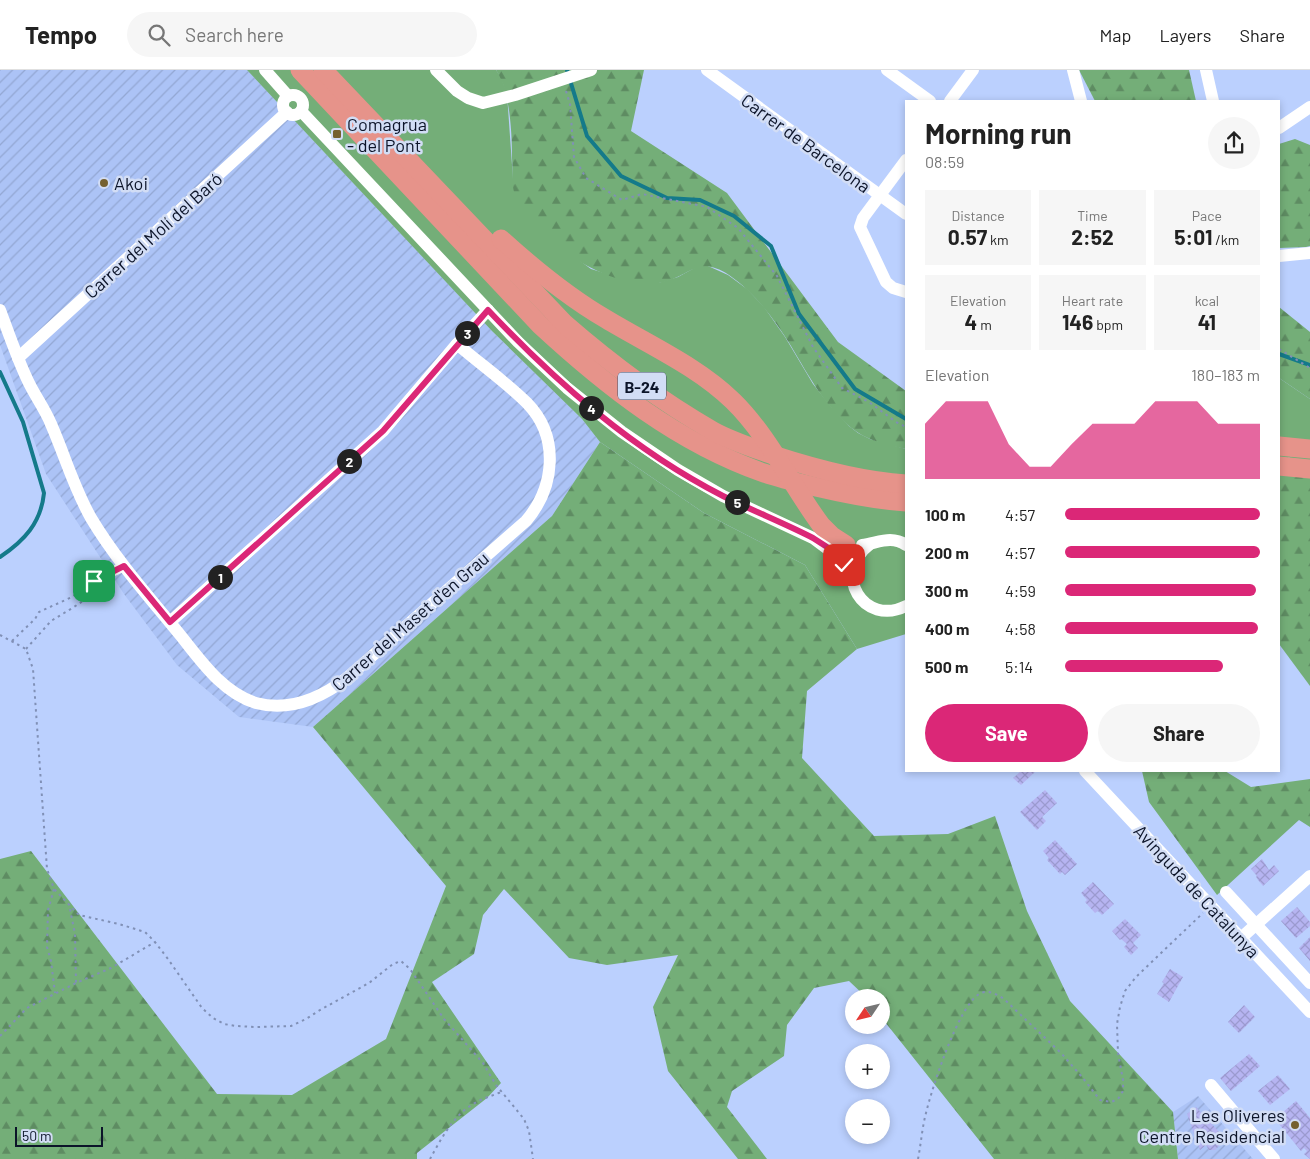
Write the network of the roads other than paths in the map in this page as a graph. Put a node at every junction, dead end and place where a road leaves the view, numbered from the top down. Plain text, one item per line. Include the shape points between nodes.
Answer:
1 (265, 70) edge
2 (300, 70) edge
3 (323, 70) edge
4 (330, 70) edge
5 (436, 70) edge
6 (707, 70) edge
7 (887, 70) edge
8 (973, 70) edge
9 (1073, 70) edge
10 (1206, 70) edge
11 (587, 71) edge
12 (298, 96) junction
13 (929, 100) edge
14 (951, 100) edge
15 (1081, 100) edge
16 (1213, 100) edge
17 (1310, 107) edge
18 (301, 111) junction
19 (287, 112) junction
20 (1280, 127) edge
21 (905, 161) edge
22 (436, 189) junction
23 (880, 196) junction
24 (905, 213) edge
25 (1310, 253) edge
26 (1280, 256) edge
27 (905, 292) edge
28 (0, 310) edge
29 (488, 310) junction
30 (457, 344) junction
31 (18, 358) junction
32 (1285, 466) edge
33 (1310, 469) edge
34 (905, 484) edge
35 (905, 502) edge
36 (813, 538) junction
37 (846, 544) junction
38 (870, 544) junction
39 (905, 545) edge
40 (852, 576) junction
41 (904, 608) edge
42 (170, 622) junction
43 (1086, 772) edge
44 (1310, 876) edge
45 (1226, 892) dead end
46 (1256, 925) junction
47 (1241, 938) junction
48 (1310, 983) edge
49 (1310, 1012) edge
50 (1211, 1085) dead end
51 (1274, 1159) edge

1 - 12 street
2 - 35 highway, B-24 via 540,325 581,363 648,413 702,446 765,473 857,497
3 - 22 highway, B-24
4 - 12 street
5 - 11 street via 457,91 483,102
6 - 23 street, Carrer de Barcelona
7 - 13 street
8 - 14 street
9 - 15 street
10 - 16 street
12 - 18 street via 303,106
12 - 19 street via 284,104
17 - 20 street
18 - 19 street via 294,115
18 - 29 street
19 - 31 street, Carrer del Molí del Baró
21 - 23 street
22 - 34 highway, B-24 via 565,324 602,356 714,432 749,447 840,475
22 - 37 highway via 474,216 564,291 696,371 733,401 756,427 808,507 832,536
23 - 24 street, Carrer de Barcelona
23 - 27 street via 861,221 861,232 886,282
25 - 26 street
28 - 31 street, Carrer del Maset d'en Grau
29 - 30 street
29 - 36 street via 567,388 622,432 723,496
30 - 42 street via 383,431
30 - 42 street, Carrer del Maset d'en Grau via 527,403 545,433 550,471 542,498 526,521 347,678 313,699 274,705 242,697 211,672
31 - 42 street, Carrer del Maset d'en Grau via 51,424 82,501 104,539
32 - 33 highway
36 - 37 street
36 - 40 street via 837,556
37 - 38 street
38 - 39 street via 892,539
38 - 40 street via 857,557
40 - 41 street via 859,597 867,604 877,610
43 - 47 street, Avinguda de Catalunya
44 - 46 street
45 - 46 street, Avinguda de Catalunya
46 - 47 street
46 - 48 street, Avinguda de Catalunya
47 - 49 street, Avinguda de Catalunya
50 - 51 street

